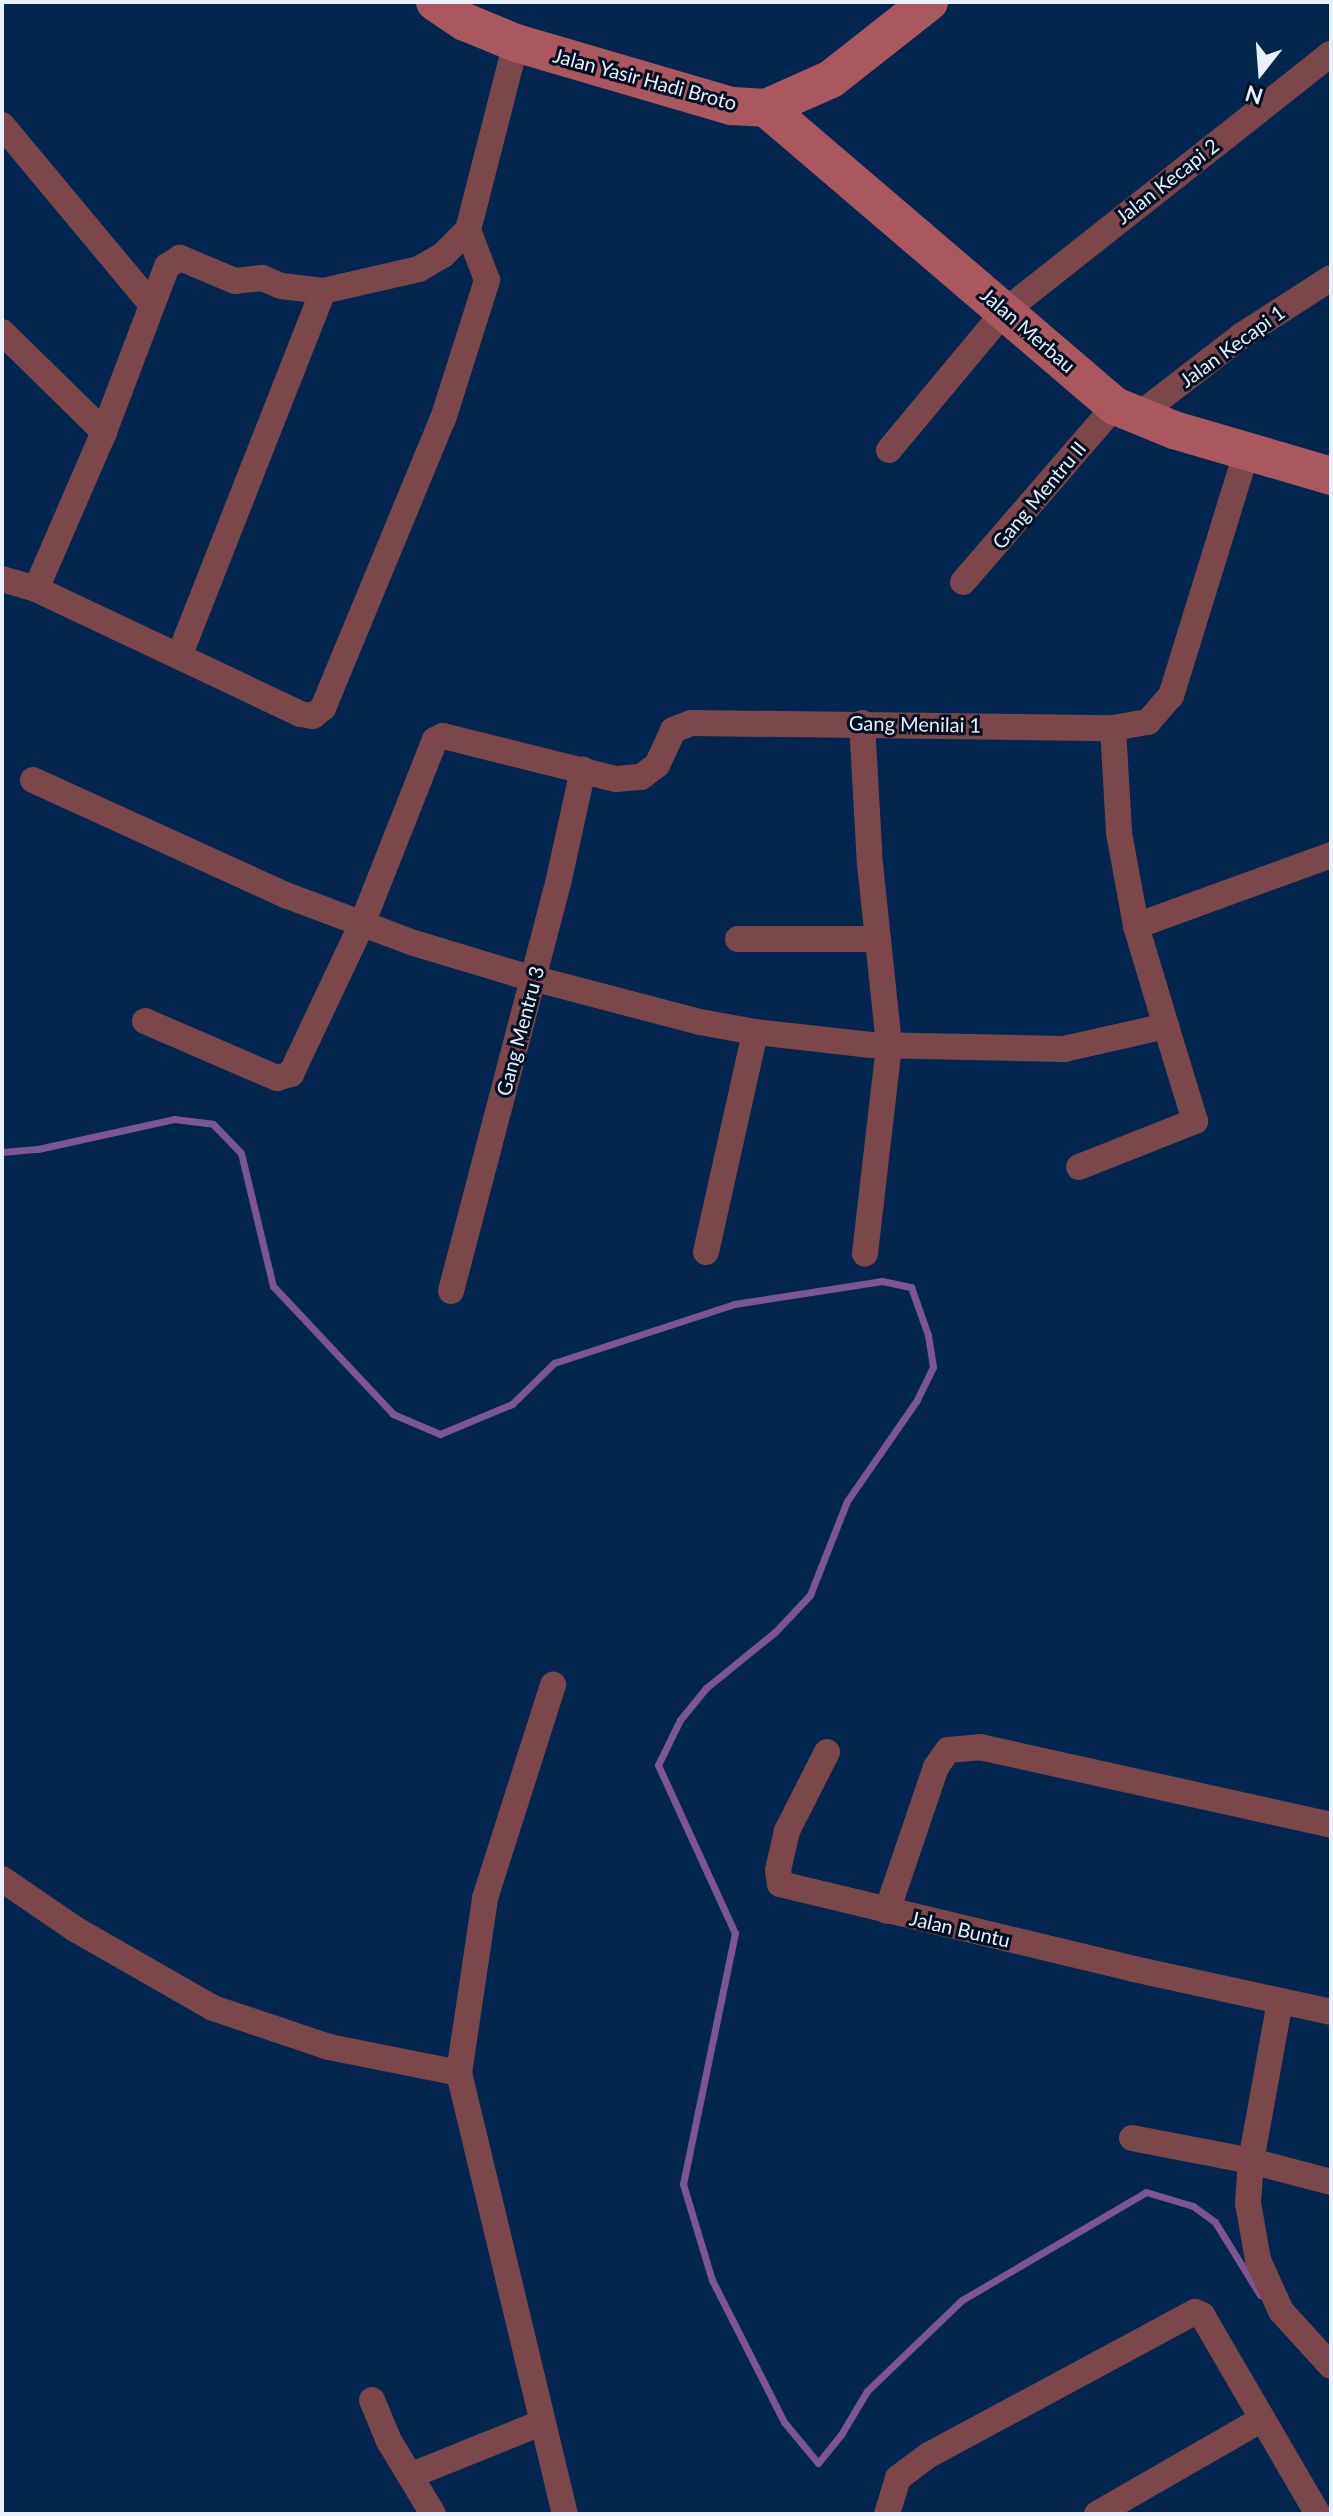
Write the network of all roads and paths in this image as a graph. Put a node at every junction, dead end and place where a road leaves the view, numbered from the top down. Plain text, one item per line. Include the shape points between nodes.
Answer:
1 (435, 2) edge
2 (929, 2) edge
3 (516, 43) junction
4 (1331, 54) edge
5 (766, 108) junction
6 (2, 125) edge
7 (468, 230) junction
8 (1331, 278) edge
9 (323, 291) junction
10 (152, 305) junction
11 (1005, 311) junction
12 (2, 332) edge
13 (1125, 412) junction
14 (104, 432) junction
15 (889, 450) dead end
16 (1247, 450) junction
17 (1331, 476) edge
18 (2, 579) edge
19 (963, 582) dead end
20 (36, 589) junction
21 (180, 654) junction
22 (862, 723) junction
23 (1113, 728) junction
24 (583, 770) junction
25 (33, 780) dead end
26 (1331, 855) edge
27 (362, 924) junction
28 (1136, 926) junction
29 (738, 939) dead end
30 (878, 939) junction
31 (534, 979) junction
32 (145, 1021) dead end
33 (1166, 1026) junction
34 (755, 1032) junction
35 (889, 1046) junction
36 (1079, 1167) dead end
37 (706, 1252) dead end
38 (865, 1254) dead end
39 (451, 1291) dead end
40 (553, 1685) dead end
41 (827, 1752) dead end
42 (1331, 1825) edge
43 (2, 1879) edge
44 (887, 1911) junction
45 (1280, 2002) junction
46 (1331, 2012) edge
47 (459, 2073) junction
48 (1132, 2138) dead end
49 (1251, 2161) junction
50 (1331, 2182) edge
51 (1331, 2366) edge
52 (372, 2400) dead end
53 (1262, 2419) junction
54 (543, 2422) junction
55 (412, 2475) junction
56 (433, 2514) edge
57 (565, 2514) edge
58 (887, 2514) edge
59 (1097, 2514) edge
60 (1318, 2514) edge

1 - 3 street, Jalan Yasir Hadi Broto via 465,22
2 - 5 street, Jalan Yasir Hadi Broto via 831,79
3 - 5 street, Jalan Yasir Hadi Broto via 732,106
3 - 7 street
4 - 11 street, Jalan Kecapi 2
5 - 11 street, Jalan Merbau
6 - 10 street
7 - 9 street via 419,269
7 - 21 street via 487,280 443,419 323,708 313,716 300,714
8 - 13 street, Jalan Kecapi 1
9 - 10 street via 262,278 235,281 180,258 167,266
9 - 21 street
10 - 14 street
11 - 13 street, Jalan Merbau
11 - 15 street, Jalan Kecapi 2
12 - 14 street
13 - 16 street, Jalan Merbau
13 - 19 street, Gang Mentru II
14 - 20 street
16 - 17 street, Jalan Merbau
16 - 23 street, Gang Menilai 1 via 1171,696 1148,722
18 - 20 street
20 - 21 street
22 - 23 street, Gang Menilai 1
22 - 24 street, Gang Menilai 1 via 691,723 673,730 657,765 641,777 616,779
22 - 30 street
23 - 28 street via 1119,833
24 - 27 street, Gang Menilai 1 via 443,736 435,740
24 - 31 street, Gang Mentru 3
25 - 27 street via 230,871
26 - 28 street
27 - 31 street
27 - 32 street via 287,1078
28 - 33 street
29 - 30 street
30 - 35 street
31 - 34 street
31 - 39 street, Gang Mentru 3
33 - 35 street via 1064,1049
33 - 36 street via 1195,1121
34 - 35 street
34 - 37 street
35 - 38 street
40 - 47 street via 485,1898
41 - 44 street, Jalan Buntu via 787,1831 780,1884
42 - 44 street via 980,1747 948,1750 936,1767
43 - 47 street via 75,1929 213,2008 329,2047
44 - 45 street, Jalan Buntu
45 - 46 street, Jalan Buntu
45 - 49 street
47 - 54 street
48 - 49 street
49 - 50 street
49 - 51 street via 1249,2224 1258,2260 1281,2311
52 - 55 street via 389,2441
53 - 58 street via 1202,2315 1192,2313 929,2455 898,2478
53 - 59 street
53 - 60 street
54 - 55 street
54 - 57 street
55 - 56 street

